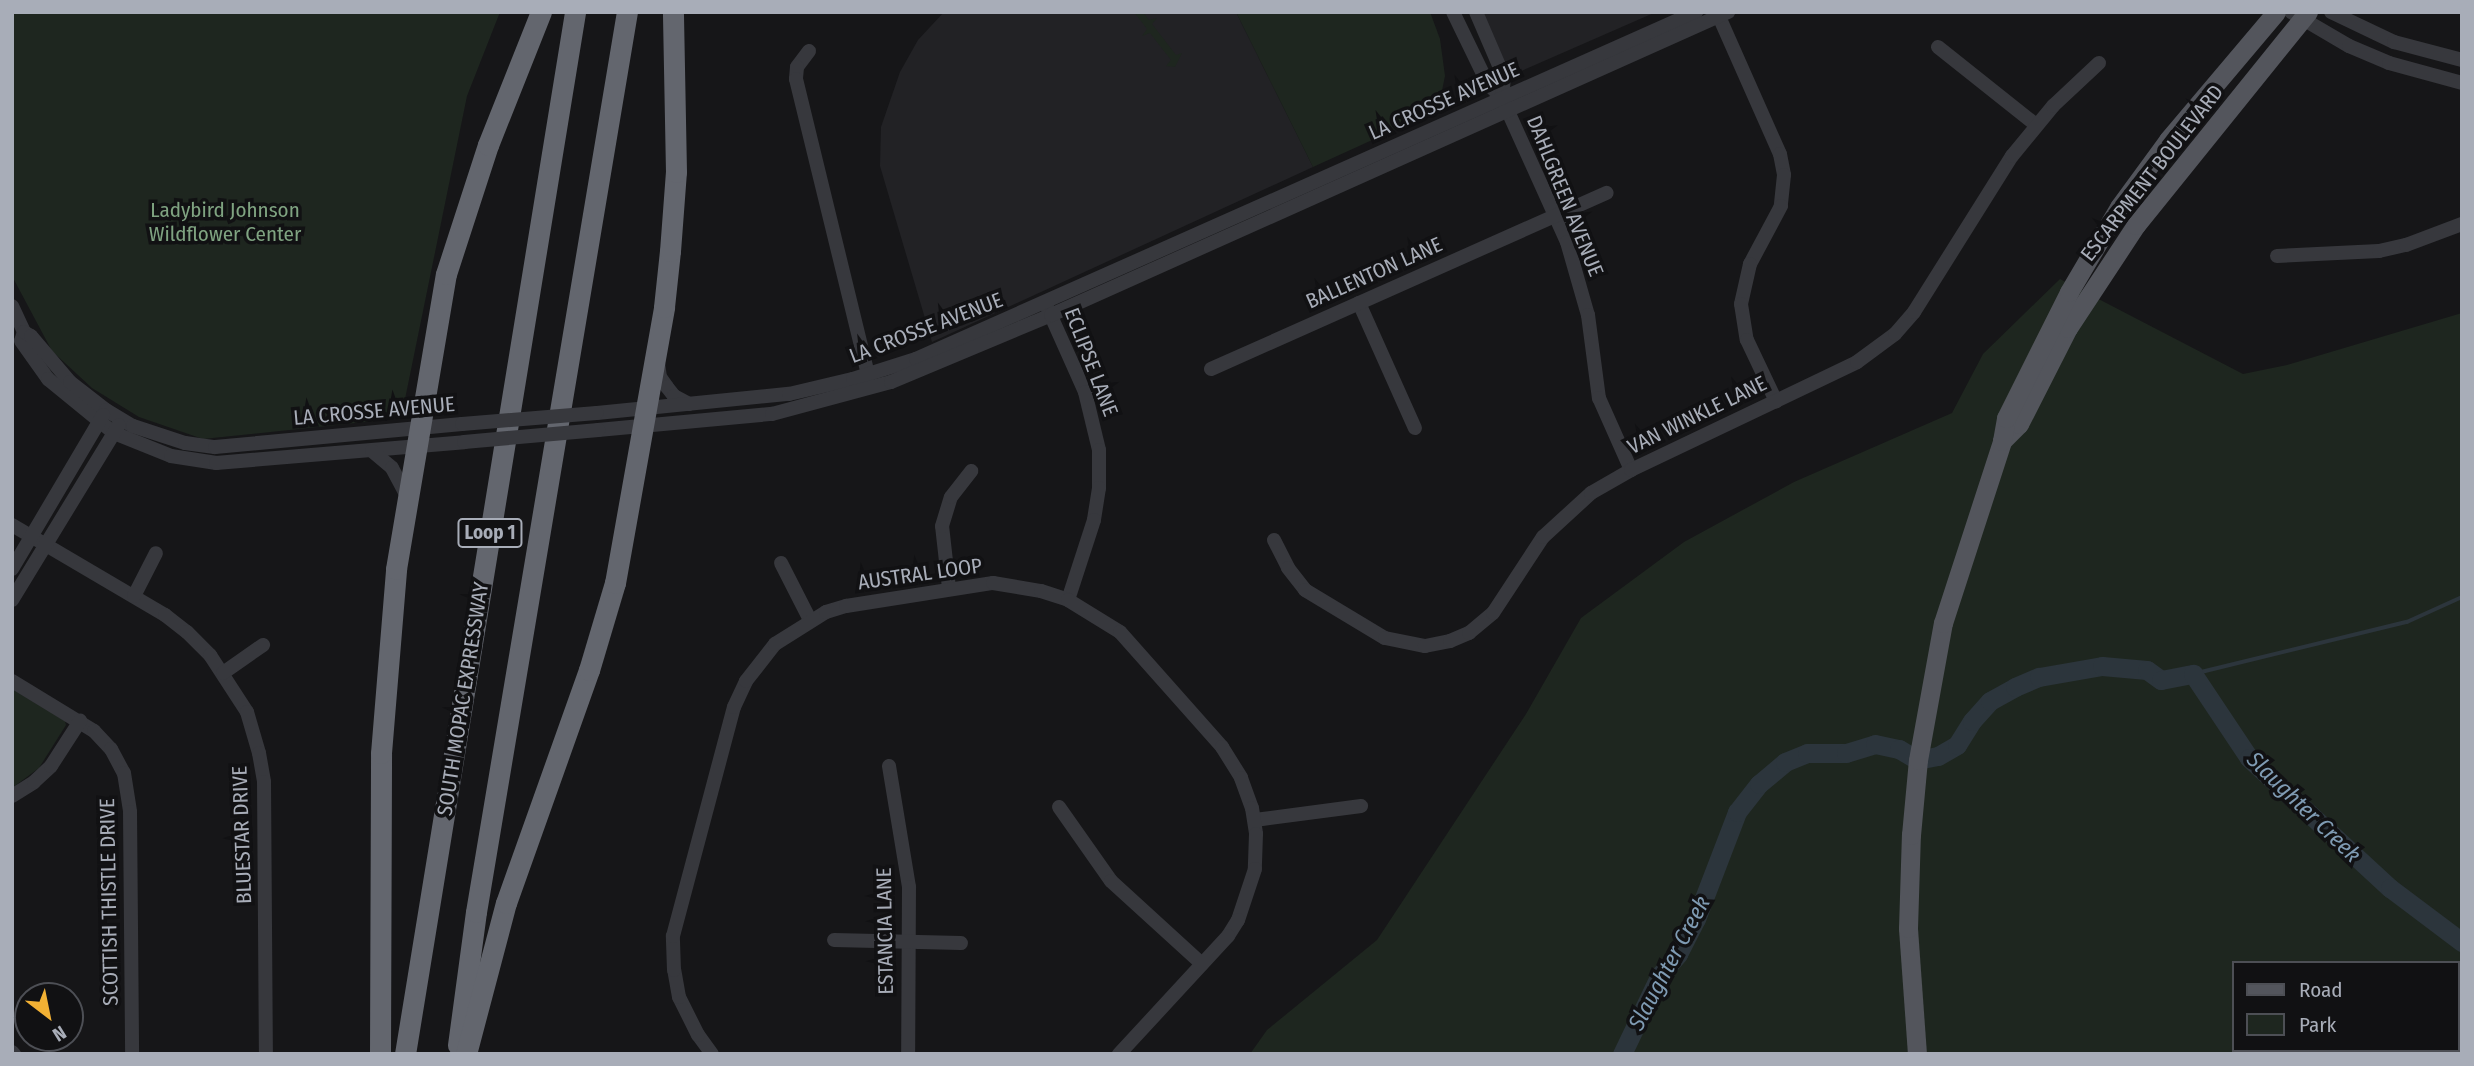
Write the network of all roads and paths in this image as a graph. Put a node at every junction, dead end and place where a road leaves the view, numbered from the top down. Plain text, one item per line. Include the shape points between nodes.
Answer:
1 (541, 12) edge
2 (575, 12) edge
3 (627, 12) edge
4 (673, 12) edge
5 (1453, 12) edge
6 (1476, 12) edge
7 (1696, 12) edge
8 (2276, 12) edge
9 (2331, 12) edge
10 (1721, 14) edge
11 (2301, 15) edge
12 (1938, 47) dead end
13 (808, 51) dead end
14 (2462, 60) edge
15 (2099, 63) dead end
16 (2462, 83) edge
17 (1505, 104) junction
18 (2036, 125) junction
19 (1607, 193) dead end
20 (1555, 215) junction
21 (2462, 224) edge
22 (2277, 256) dead end
23 (1359, 303) junction
24 (12, 306) edge
25 (1048, 309) junction
26 (656, 348) junction
27 (1211, 369) dead end
28 (868, 374) junction
29 (1776, 401) junction
30 (689, 404) junction
31 (102, 417) junction
32 (643, 418) junction
33 (118, 427) junction
34 (1415, 428) dead end
35 (419, 437) junction
36 (2002, 441) junction
37 (372, 451) junction
38 (1631, 470) junction
39 (971, 471) dead end
40 (408, 500) junction
41 (12, 525) edge
42 (31, 536) junction
43 (1275, 540) dead end
44 (48, 546) junction
45 (156, 553) dead end
46 (781, 564) dead end
47 (12, 569) edge
48 (949, 588) junction
49 (134, 596) junction
50 (12, 600) edge
51 (1068, 600) junction
52 (810, 620) junction
53 (263, 645) dead end
54 (223, 673) junction
55 (12, 681) edge
56 (80, 722) junction
57 (889, 766) dead end
58 (12, 796) edge
59 (1361, 806) dead end
60 (1059, 807) dead end
61 (1255, 820) junction
62 (834, 940) dead end
63 (909, 942) junction
64 (961, 943) dead end
65 (1202, 964) junction
66 (132, 1054) edge
67 (266, 1054) edge
68 (380, 1054) edge
69 (405, 1054) edge
70 (457, 1054) edge
71 (466, 1054) edge
72 (712, 1054) edge
73 (908, 1054) edge
74 (1119, 1054) edge
75 (1917, 1054) edge

1 - 35 highway via 488,145 446,274
2 - 69 highway, SOUTH MOPAC EXPRESSWAY / Loop 1
3 - 70 highway, Loop 1 via 476,912
4 - 26 highway via 676,172
5 - 17 street, DAHLGREEN AVENUE via 1488,84
6 - 17 street, DAHLGREEN AVENUE via 1504,77
7 - 17 street, LA CROSSE AVENUE
8 - 36 main road, ESCARPMENT BOULEVARD via 2168,140 2119,207 2041,344 2006,418
9 - 14 street via 2394,42
10 - 17 street, LA CROSSE AVENUE
10 - 29 street via 1780,154 1784,175 1781,206 1750,264 1741,304 1748,341
11 - 16 street via 2349,46 2389,63
11 - 36 main road, ESCARPMENT BOULEVARD via 2136,225 2068,328 2019,424
12 - 18 street
13 - 28 street via 797,67 796,79
15 - 18 street, VAN WINKLE LANE
17 - 20 street, DAHLGREEN AVENUE
17 - 25 street, LA CROSSE AVENUE
18 - 29 street, VAN WINKLE LANE via 1900,328 1857,362
19 - 20 street, BALLENTON LANE
20 - 23 street, BALLENTON LANE
20 - 38 street, DAHLGREEN AVENUE via 1584,298 1599,398
21 - 22 street via 2379,251
23 - 27 street, BALLENTON LANE
23 - 34 street
24 - 31 street, LA CROSSE AVENUE via 24,332
25 - 28 street, LA CROSSE AVENUE
25 - 32 street, LA CROSSE AVENUE via 933,367 859,393 772,414
25 - 51 street, ECLIPSE LANE via 1090,407 1099,458 1094,520
26 - 30 street via 660,377 674,396
26 - 32 highway
28 - 30 street, LA CROSSE AVENUE via 789,394
29 - 38 street, VAN WINKLE LANE
30 - 32 street, LA CROSSE AVENUE
31 - 33 street, LA CROSSE AVENUE
31 - 42 street
32 - 35 street, LA CROSSE AVENUE, bridge via 598,430 464,442
32 - 35 street, LA CROSSE AVENUE, bridge via 597,413 463,424
32 - 71 highway via 615,583 506,903
33 - 35 street, LA CROSSE AVENUE via 215,447
33 - 37 street, LA CROSSE AVENUE via 158,452 216,463
33 - 44 street
35 - 37 street, LA CROSSE AVENUE
35 - 40 highway
36 - 75 main road, ESCARPMENT BOULEVARD via 1943,623 1926,709 1911,835 1908,928
37 - 40 street via 392,468
38 - 43 street, VAN WINKLE LANE via 1591,494 1555,524 1487,620 1460,638 1439,644 1395,642 1319,601 1294,577
39 - 48 street via 951,497 942,526
40 - 68 highway via 389,629 381,753
41 - 42 street, BLUESTAR DRIVE
42 - 44 street, BLUESTAR DRIVE
42 - 47 street
44 - 49 street, BLUESTAR DRIVE
44 - 50 street
45 - 49 street
46 - 52 street
48 - 51 street, AUSTRAL LOOP via 993,583
48 - 52 street, AUSTRAL LOOP via 846,606
49 - 54 street, BLUESTAR DRIVE via 187,632
51 - 61 street, AUSTRAL LOOP via 1127,639 1222,747 1241,778
52 - 72 street, AUSTRAL LOOP via 775,643 740,692 675,922 672,953 679,997
53 - 54 street
54 - 67 street, BLUESTAR DRIVE via 251,724 264,782
55 - 56 street, SCOTTISH THISTLE DRIVE
56 - 58 street via 51,766
56 - 66 street, SCOTTISH THISTLE DRIVE via 111,749 124,773 129,797
57 - 63 street, ESTANCIA LANE via 908,880
59 - 61 street
60 - 65 street via 1111,881
61 - 65 street, AUSTRAL LOOP via 1255,869 1245,903 1227,936
62 - 63 street
63 - 64 street
63 - 73 street, ESTANCIA LANE
65 - 74 street, AUSTRAL LOOP

